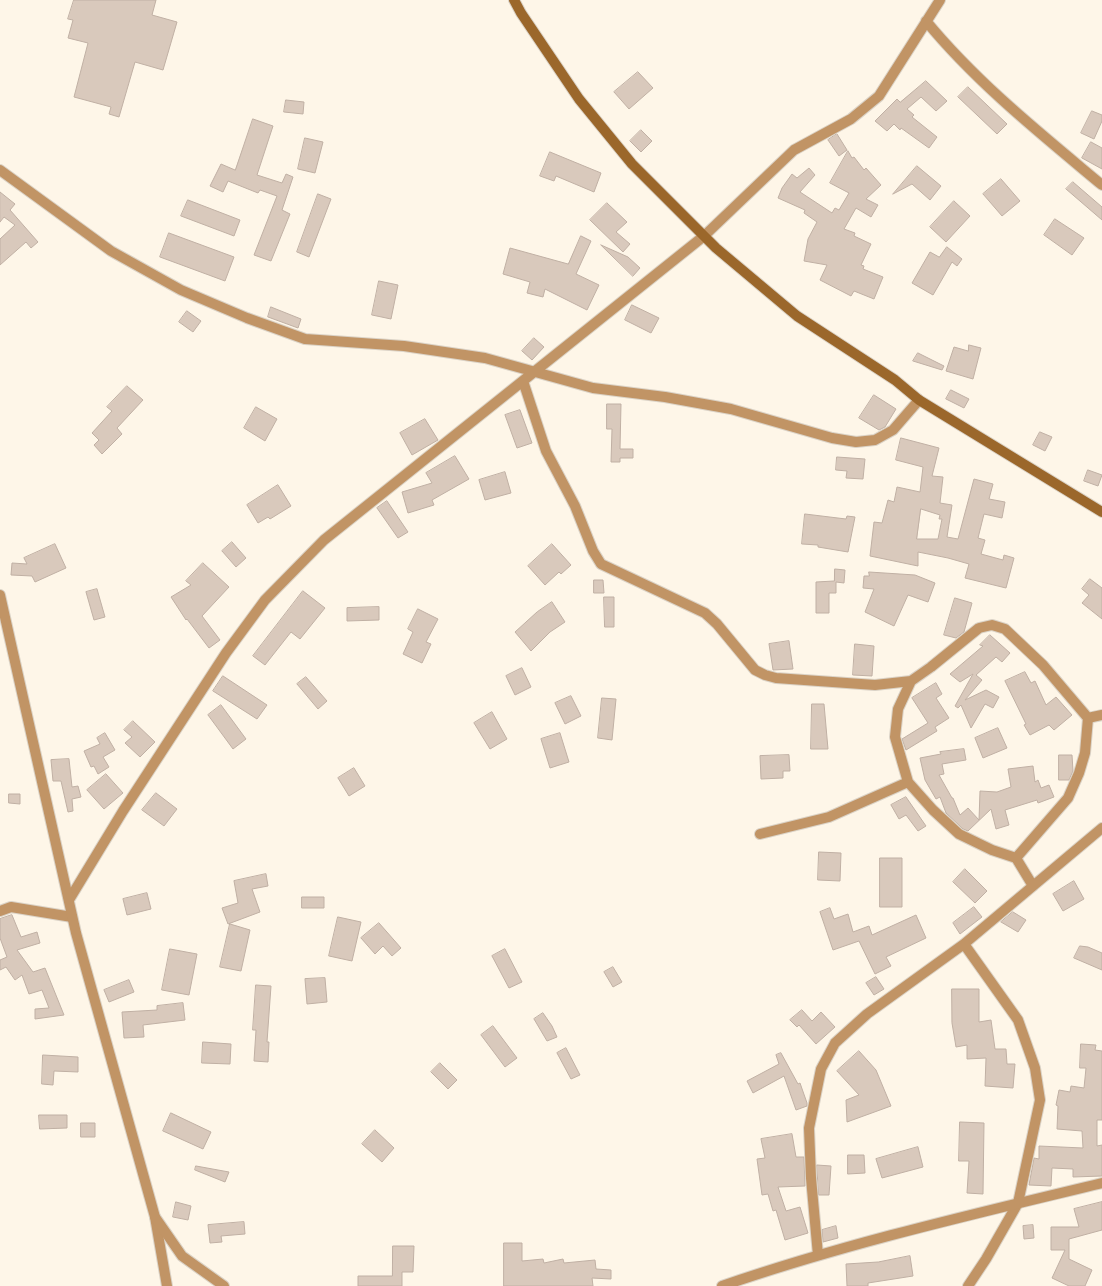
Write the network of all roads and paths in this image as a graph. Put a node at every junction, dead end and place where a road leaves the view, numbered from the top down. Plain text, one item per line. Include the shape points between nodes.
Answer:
1 (514, 0) edge
2 (940, 0) edge
3 (926, 21) junction
4 (0, 170) edge
5 (1102, 185) edge
6 (704, 236) junction
7 (534, 372) junction
8 (523, 381) junction
9 (919, 400) junction
10 (1102, 512) edge
11 (0, 595) edge
12 (911, 681) junction
13 (1102, 715) edge
14 (1088, 718) junction
15 (908, 782) junction
16 (1102, 828) edge
17 (760, 834) dead end
18 (1016, 858) junction
19 (1033, 886) junction
20 (68, 900) junction
21 (0, 911) edge
22 (72, 917) junction
23 (964, 944) junction
24 (1102, 1183) edge
25 (1018, 1203) junction
26 (155, 1217) junction
27 (818, 1255) junction
28 (167, 1286) edge
29 (224, 1286) edge
30 (722, 1286) edge
31 (968, 1286) edge

1 - 6 main road via 579,99 632,164
2 - 3 street
3 - 5 street via 949,49
3 - 6 street via 879,96 850,119 794,150
4 - 7 street via 111,252 181,290 247,318 305,339 404,346 470,356
6 - 7 street
6 - 9 main road via 797,316 895,380
7 - 8 street
7 - 9 street via 593,388 731,409 832,438 856,442 875,440 893,430
8 - 12 street via 546,451 575,506 601,564 705,613 755,670 765,675 875,685
8 - 20 street via 324,540 264,600 226,653
9 - 10 main road
11 - 20 street
12 - 14 street via 979,628 992,625 1005,629 1038,660
12 - 15 street via 898,709 896,737
13 - 14 street
14 - 18 street via 1085,753 1068,798
15 - 17 street via 829,817
15 - 18 street via 959,834
16 - 19 street
18 - 19 street
19 - 23 street
20 - 22 street
21 - 22 street via 16,907
22 - 26 street
23 - 25 street via 1018,1020 1035,1068 1040,1100
23 - 27 street via 867,1014 835,1043 821,1069 809,1128
24 - 25 street
25 - 27 street via 904,1230
25 - 31 street
26 - 28 street
26 - 29 street via 182,1256
27 - 30 street

